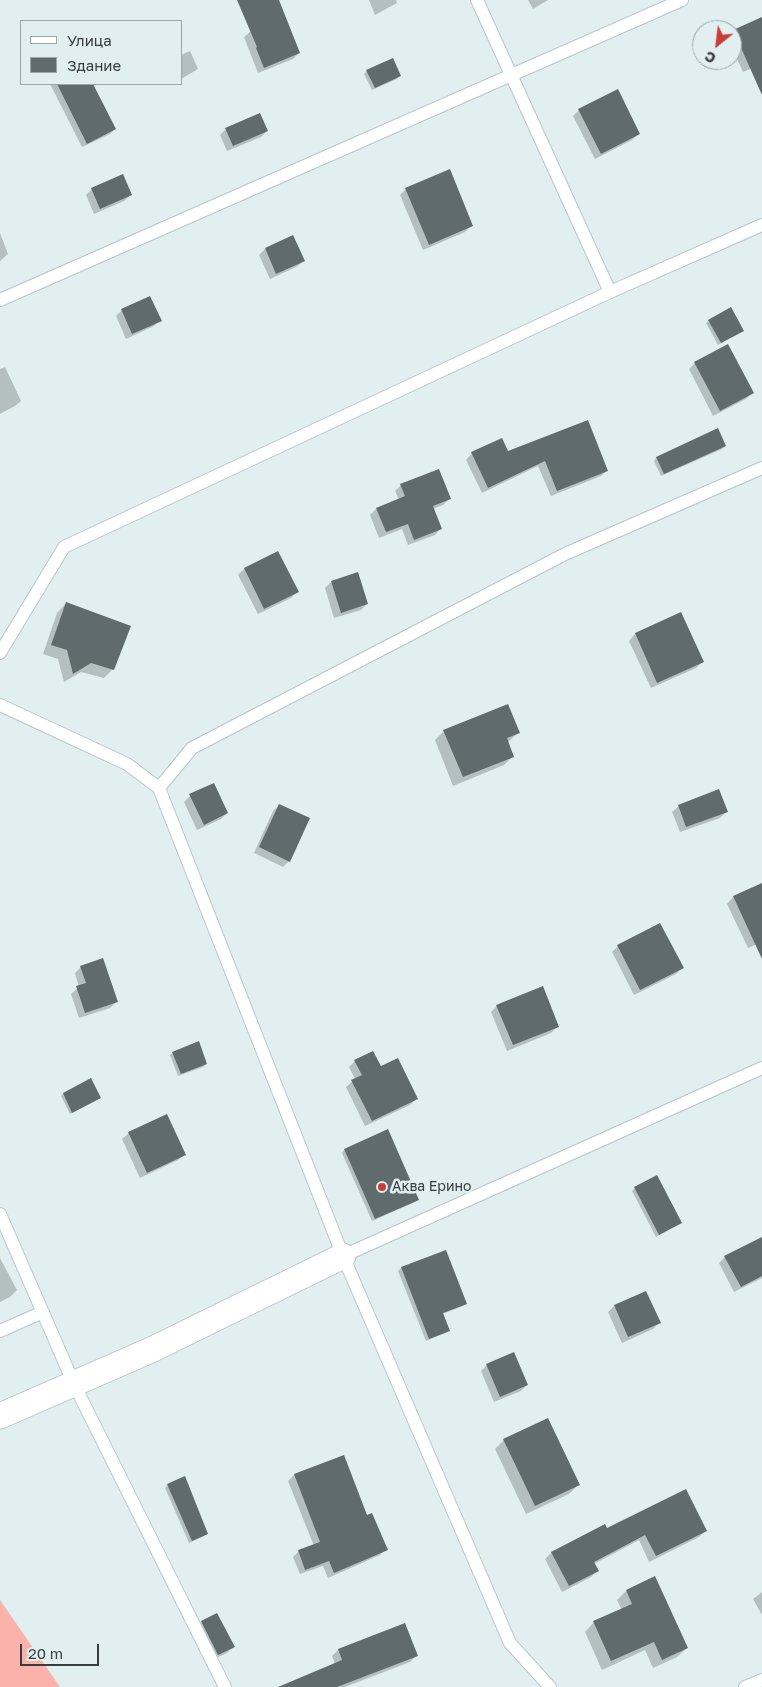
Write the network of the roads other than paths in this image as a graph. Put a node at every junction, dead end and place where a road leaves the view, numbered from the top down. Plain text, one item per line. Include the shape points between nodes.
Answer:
1 (477, 0) edge
2 (682, 0) edge
3 (511, 75) junction
4 (762, 225) edge
5 (610, 292) junction
6 (0, 300) edge
7 (762, 468) edge
8 (0, 653) edge
9 (0, 705) edge
10 (158, 788) junction
11 (762, 1068) edge
12 (0, 1214) edge
13 (343, 1256) junction
14 (43, 1312) junction
15 (0, 1331) edge
16 (74, 1384) junction
17 (0, 1416) edge
18 (762, 1680) edge
19 (224, 1687) edge
20 (550, 1687) edge
21 (745, 1687) edge

1 - 3 lane
2 - 3 lane
3 - 5 lane
3 - 6 lane
4 - 5 lane
5 - 8 lane via 64,547
7 - 10 lane via 565,554 192,748
9 - 10 lane via 127,764
10 - 13 lane
11 - 13 lane
12 - 14 lane
13 - 16 street
13 - 20 lane via 510,1643
14 - 15 lane
14 - 16 lane
16 - 17 street
16 - 19 lane
18 - 21 lane

